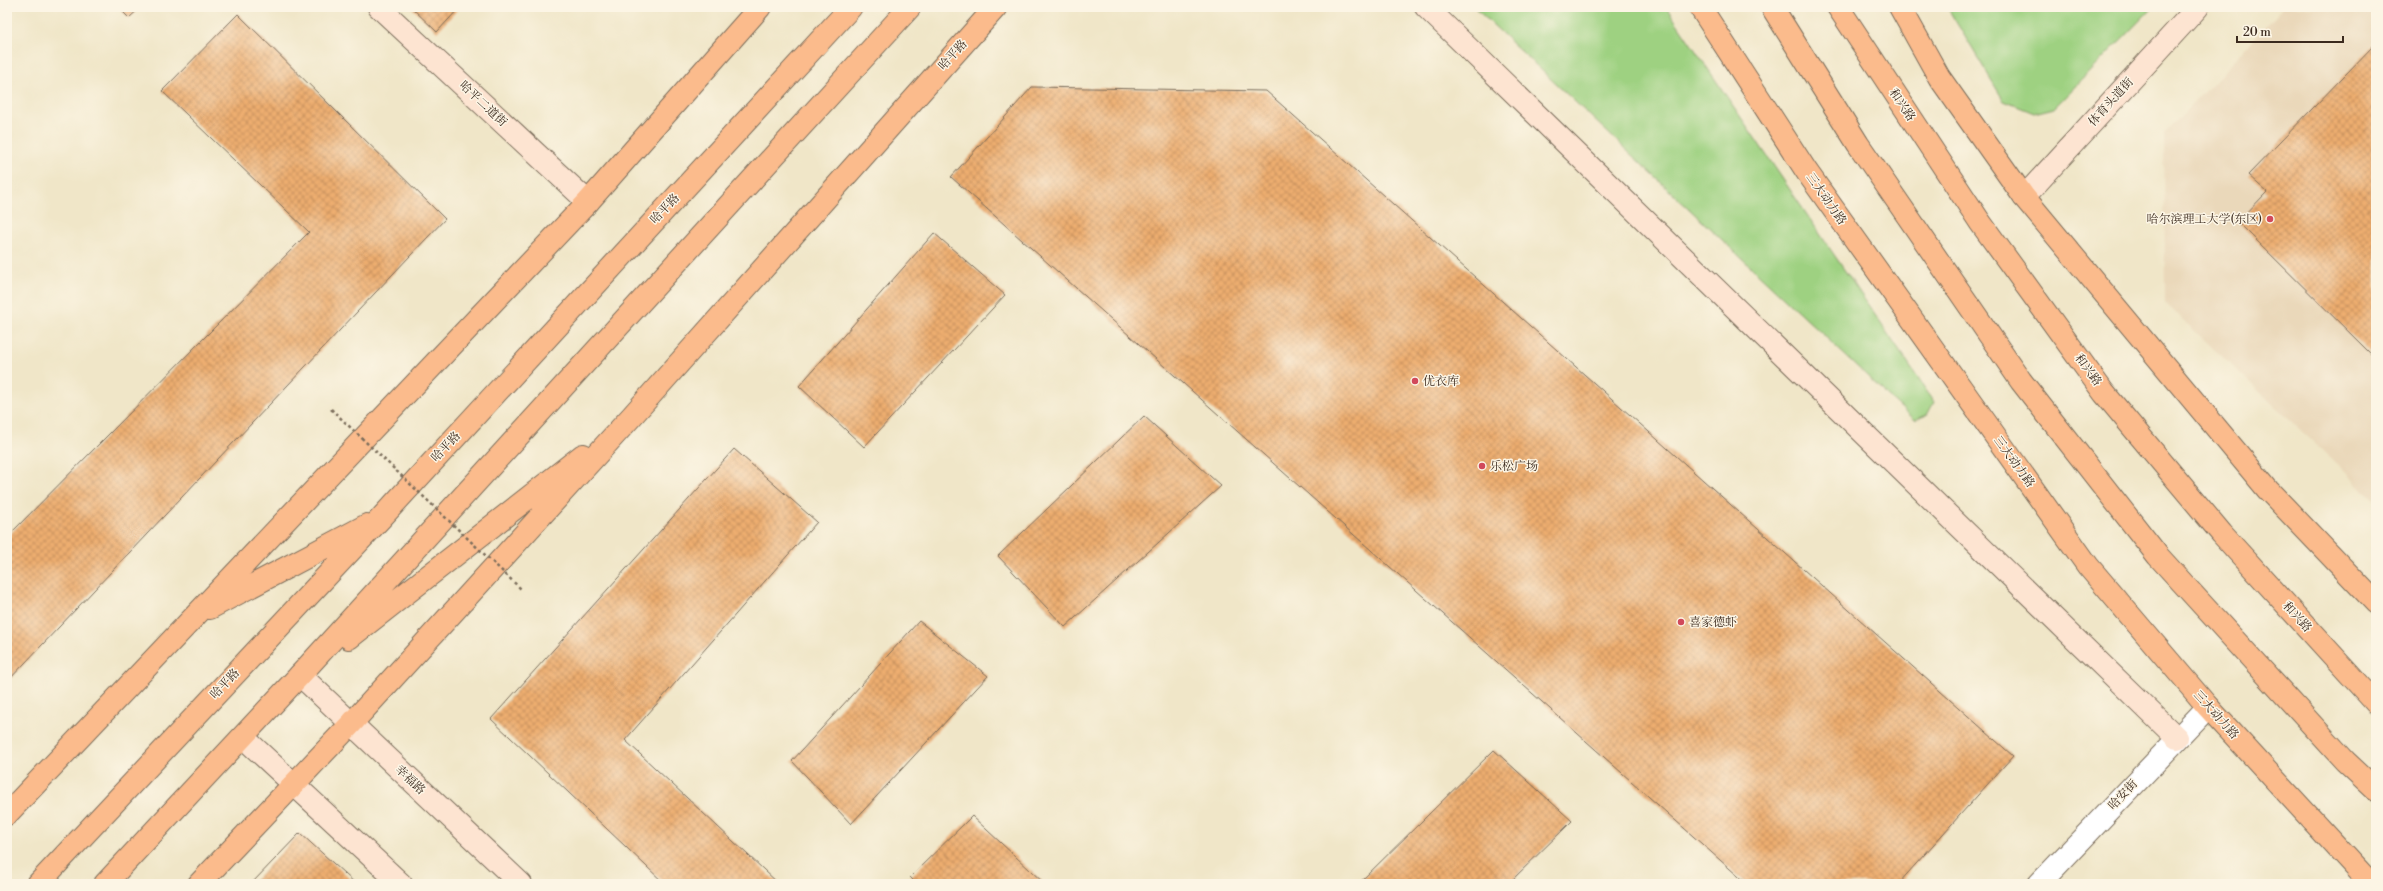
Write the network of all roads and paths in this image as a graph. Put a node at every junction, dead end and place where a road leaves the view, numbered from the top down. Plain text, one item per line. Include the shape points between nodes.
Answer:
1 (378, 7) edge
2 (760, 7) edge
3 (850, 7) edge
4 (910, 7) edge
5 (996, 7) edge
6 (1426, 7) edge
7 (1700, 7) edge
8 (1772, 7) edge
9 (1838, 7) edge
10 (1900, 7) edge
11 (2198, 7) edge
12 (2024, 198) junction
13 (588, 202) junction
14 (331, 410) dead end
15 (632, 416) junction
16 (382, 517) junction
17 (521, 589) dead end
18 (2376, 603) edge
19 (194, 616) junction
20 (300, 676) junction
21 (2376, 703) edge
22 (2208, 707) junction
23 (351, 724) junction
24 (243, 737) junction
25 (2178, 738) junction
26 (294, 784) junction
27 (2376, 790) edge
28 (7, 814) edge
29 (38, 884) edge
30 (105, 884) edge
31 (198, 884) edge
32 (401, 884) edge
33 (520, 884) edge
34 (2039, 884) edge
35 (2371, 884) edge

1 - 13 street, 哈平二道街
2 - 13 highway
3 - 16 highway, 哈平路
4 - 20 highway
5 - 15 highway, 哈平路
6 - 25 street
7 - 22 highway, 三大动力路 via 1807,172 2088,566
8 - 27 highway via 1858,144 2021,381 2158,556 2345,761
9 - 21 highway, 和兴路 via 1980,222 2104,393 2222,534
10 - 12 highway via 1939,77
11 - 12 street, 体育头道街
12 - 18 highway via 2268,490
13 - 19 highway
14 - 17 path, bridge
15 - 20 highway
15 - 23 highway, 哈平路
16 - 19 highway
16 - 29 highway, 哈平路
19 - 28 highway
20 - 23 street, 幸福路
20 - 24 highway
22 - 25 street, 哈安街
22 - 35 highway, 三大动力路
23 - 26 highway, 哈平路
23 - 33 street, 幸福路
24 - 26 street
24 - 30 highway
25 - 34 street, 哈安街
26 - 31 highway, 哈平路
26 - 32 street

